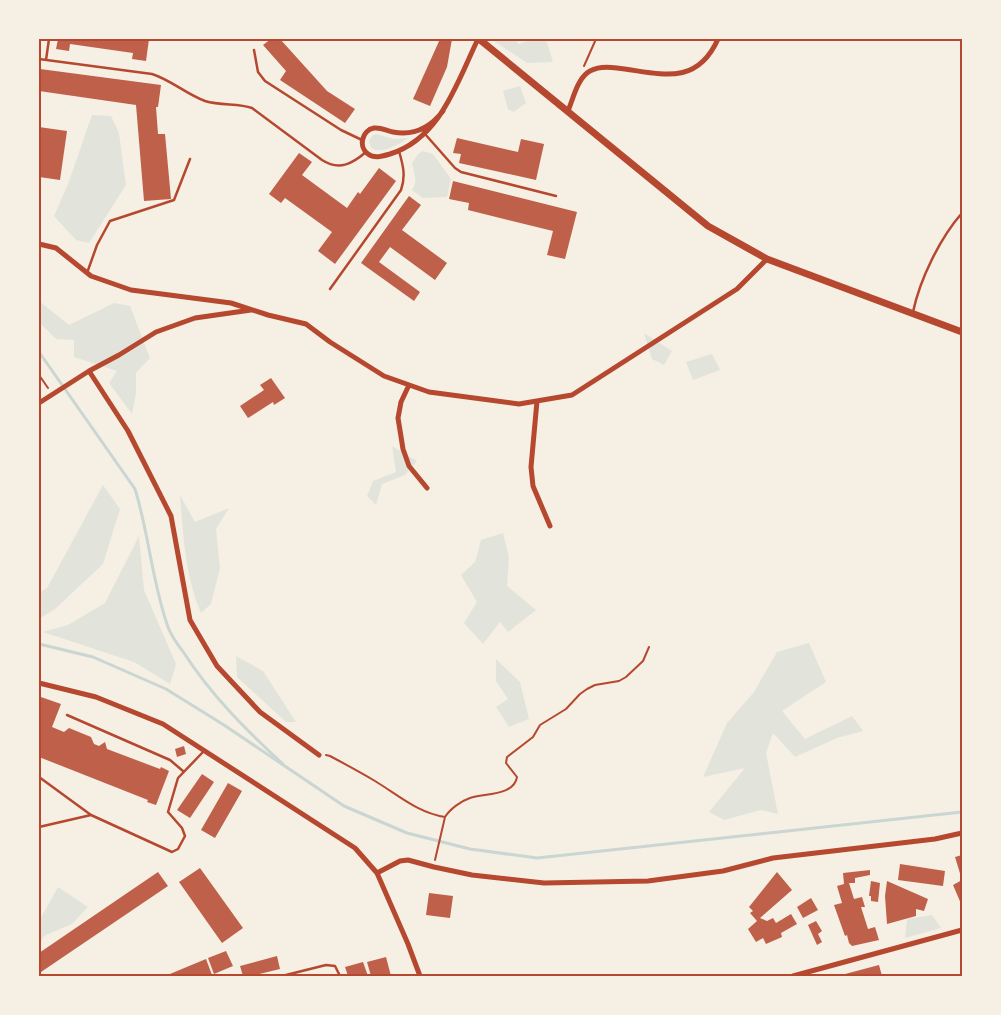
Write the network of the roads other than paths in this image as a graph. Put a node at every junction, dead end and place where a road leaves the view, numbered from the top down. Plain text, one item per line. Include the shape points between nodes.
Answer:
1 (49, 39) edge
2 (478, 39) edge
3 (718, 39) edge
4 (254, 50) dead end
5 (39, 59) edge
6 (46, 60) junction
7 (568, 110) junction
8 (443, 111) junction
9 (425, 134) junction
10 (362, 140) junction
11 (399, 151) junction
12 (366, 152) junction
13 (190, 159) dead end
14 (556, 196) dead end
15 (962, 214) edge
16 (39, 244) edge
17 (767, 259) junction
18 (87, 273) junction
19 (330, 289) dead end
20 (251, 310) junction
21 (913, 312) junction
22 (962, 332) edge
23 (89, 371) junction
24 (408, 385) junction
25 (537, 401) junction
26 (39, 403) edge
27 (427, 488) dead end
28 (550, 526) dead end
29 (39, 683) edge
30 (67, 715) dead end
31 (203, 751) junction
32 (319, 755) road end
33 (183, 771) junction
34 (39, 777) edge
35 (90, 815) junction
36 (39, 827) edge
37 (962, 833) edge
38 (377, 873) junction
39 (962, 930) edge
40 (282, 976) edge
41 (340, 976) edge
42 (420, 976) edge
43 (793, 976) edge

1 - 6 lane
2 - 7 main road
2 - 8 street
3 - 7 street via 700,64 678,75 597,68 580,83
4 - 10 lane via 258,72 265,82
5 - 6 lane
6 - 12 lane via 152,74 202,100 252,108 332,165 348,165
7 - 17 main road via 708,226
8 - 9 street
8 - 10 street via 423,129 402,133 376,128 364,134
9 - 11 street
9 - 14 lane via 461,172
10 - 12 street
11 - 12 street via 377,157
11 - 19 lane via 405,178 401,190
13 - 18 lane via 174,200 110,221
15 - 21 lane via 923,279
16 - 18 street via 56,248
17 - 21 main road
17 - 25 street via 737,289 572,395
18 - 20 street via 131,290 231,303
20 - 23 street via 195,318 156,332
20 - 24 street via 306,324 384,376
21 - 22 main road
23 - 26 street
23 - 32 street via 128,431 171,516 190,620 217,666 260,712
24 - 25 street via 429,392 484,400 519,404
24 - 27 street via 398,418 402,449 409,466
25 - 28 street via 531,467 534,486
29 - 31 street via 96,697 163,724
30 - 33 lane via 170,760
31 - 33 lane
31 - 38 street via 355,848
33 - 35 lane via 168,812 185,836 178,849 172,852
34 - 35 lane
35 - 36 lane
37 - 38 street via 773,858 723,871 648,881 544,883 472,875 403,860
38 - 42 street
39 - 43 street
40 - 41 lane via 326,965 335,966

